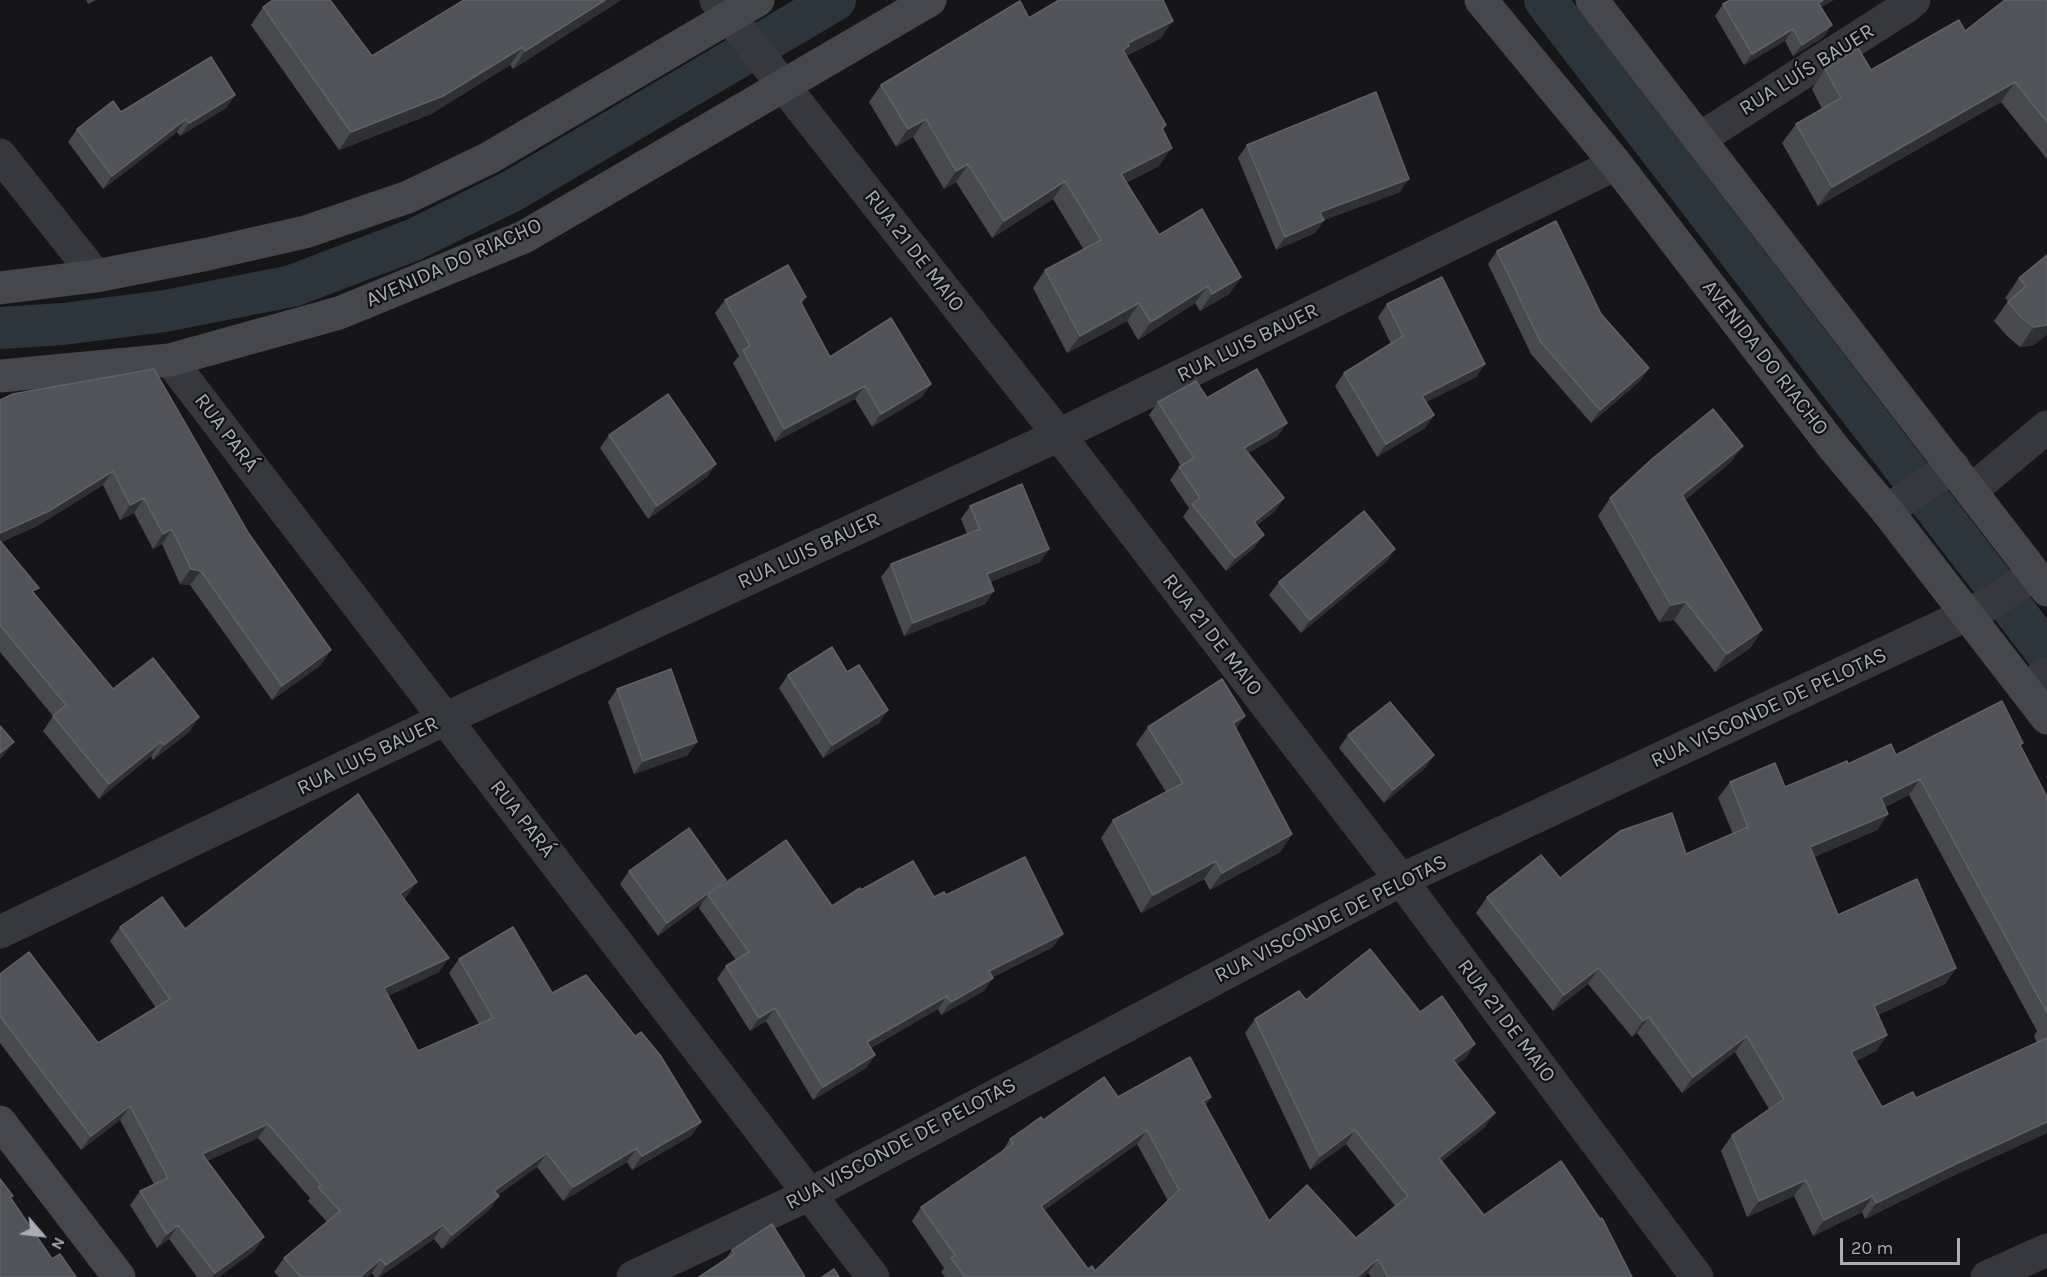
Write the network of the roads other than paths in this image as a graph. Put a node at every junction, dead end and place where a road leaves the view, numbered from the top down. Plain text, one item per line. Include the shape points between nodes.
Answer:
1 (758, 0) edge
2 (930, 0) edge
3 (1481, 0) edge
4 (1592, 0) edge
5 (1914, 0) edge
6 (723, 9) edge
7 (768, 66) junction
8 (1699, 139) junction
9 (0, 155) edge
10 (1616, 164) junction
11 (96, 276) junction
12 (0, 288) edge
13 (170, 360) junction
14 (0, 376) edge
15 (2047, 427) edge
16 (1059, 435) junction
17 (1963, 478) junction
18 (1887, 511) junction
19 (2041, 582) edge
20 (1978, 609) junction
21 (2036, 681) edge
22 (2047, 718) edge
23 (445, 719) junction
24 (1401, 880) junction
25 (0, 932) edge
26 (0, 1122) edge
27 (810, 1194) junction
28 (2047, 1250) edge
29 (119, 1277) edge
30 (633, 1277) edge
31 (873, 1277) edge
32 (1698, 1277) edge
33 (1987, 1277) edge

1 - 6 main road
2 - 7 main road, AVENIDA DO RIACHO
3 - 10 main road, AVENIDA DO RIACHO
4 - 8 main road
5 - 8 street, RUA LUÍS BAUER
6 - 7 street, RUA 21 DE MAIO
6 - 11 main road via 489,158 408,196 305,232
7 - 13 main road, AVENIDA DO RIACHO via 524,237 339,313
7 - 16 street, RUA 21 DE MAIO
8 - 17 main road
9 - 11 street
10 - 16 street, RUA LUIS BAUER
10 - 18 main road, AVENIDA DO RIACHO
11 - 12 main road
13 - 14 main road, AVENIDA DO RIACHO
13 - 23 street, RUA PARÁ
15 - 17 street
16 - 23 street, RUA LUIS BAUER
16 - 24 street, RUA 21 DE MAIO
17 - 18 street
17 - 19 main road
18 - 20 main road, AVENIDA DO RIACHO
19 - 20 street, RUA VISCONDE DE PELOTAS
20 - 21 main road, AVENIDA DO RIACHO
20 - 24 street, RUA VISCONDE DE PELOTAS
21 - 22 main road, AVENIDA DO RIACHO
23 - 25 street, RUA LUIS BAUER
23 - 27 street, RUA PARÁ
24 - 27 street, RUA VISCONDE DE PELOTAS
24 - 32 street, RUA 21 DE MAIO
26 - 29 main road
27 - 30 street, RUA VISCONDE DE PELOTAS
27 - 31 street, RUA PARÁ
28 - 33 street

